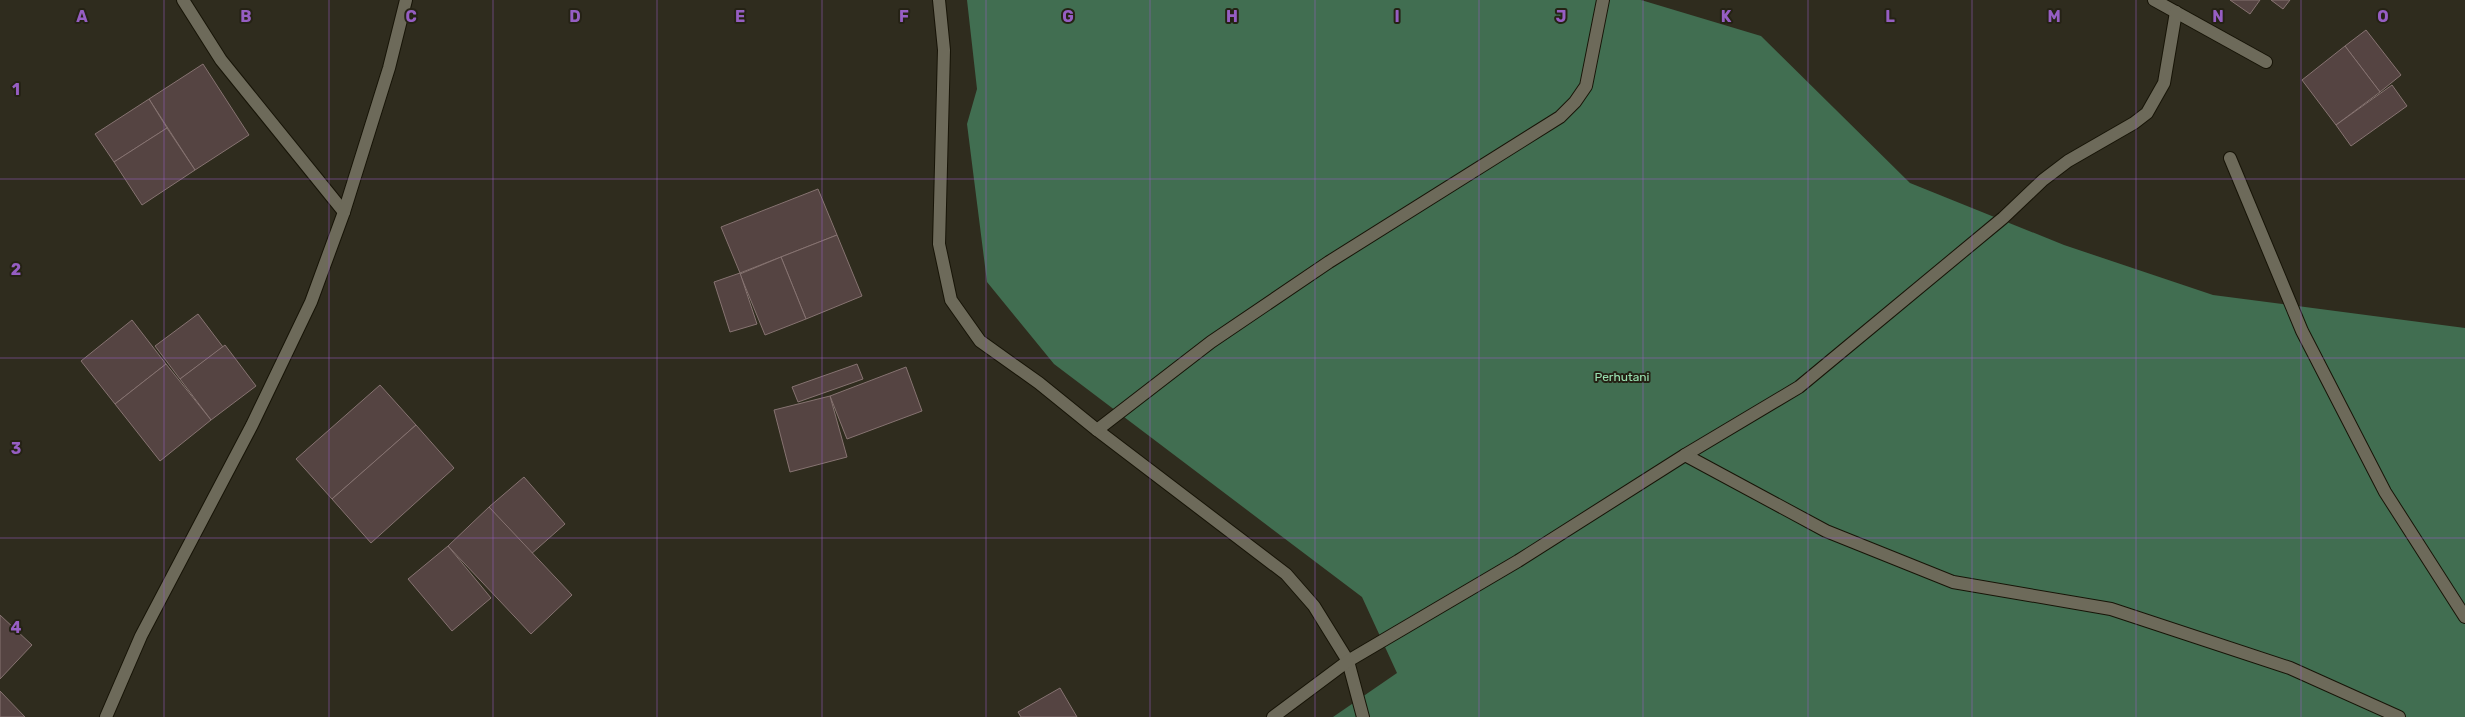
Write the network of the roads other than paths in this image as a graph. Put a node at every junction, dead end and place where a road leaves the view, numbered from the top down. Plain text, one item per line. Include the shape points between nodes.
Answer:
1 (183, 0) edge
2 (406, 0) edge
3 (939, 0) edge
4 (1603, 0) edge
5 (2154, 0) edge
6 (2176, 12) junction
7 (2266, 62) dead end
8 (2230, 158) dead end
9 (344, 212) junction
10 (1097, 430) junction
11 (1685, 455) junction
12 (2465, 617) edge
13 (1348, 661) junction
14 (106, 717) edge
15 (1273, 717) edge
16 (1363, 717) edge
17 (2399, 717) edge

1 - 9 street via 221,60
2 - 9 street via 389,68
3 - 10 street via 944,50 939,244 951,300 980,340
4 - 10 street via 1586,86 1560,117 1329,262 1211,342
5 - 6 street
6 - 7 street
6 - 11 street via 2164,83 2156,100 2134,123 2068,161 2043,180 2003,218 1799,387
8 - 12 street via 2302,331 2385,492
9 - 14 street via 311,302 252,424 141,636
10 - 13 street via 1286,574 1314,606
11 - 13 street via 1518,561
11 - 17 street via 1826,531 1952,582 2110,609 2290,668
13 - 15 street
13 - 16 street

